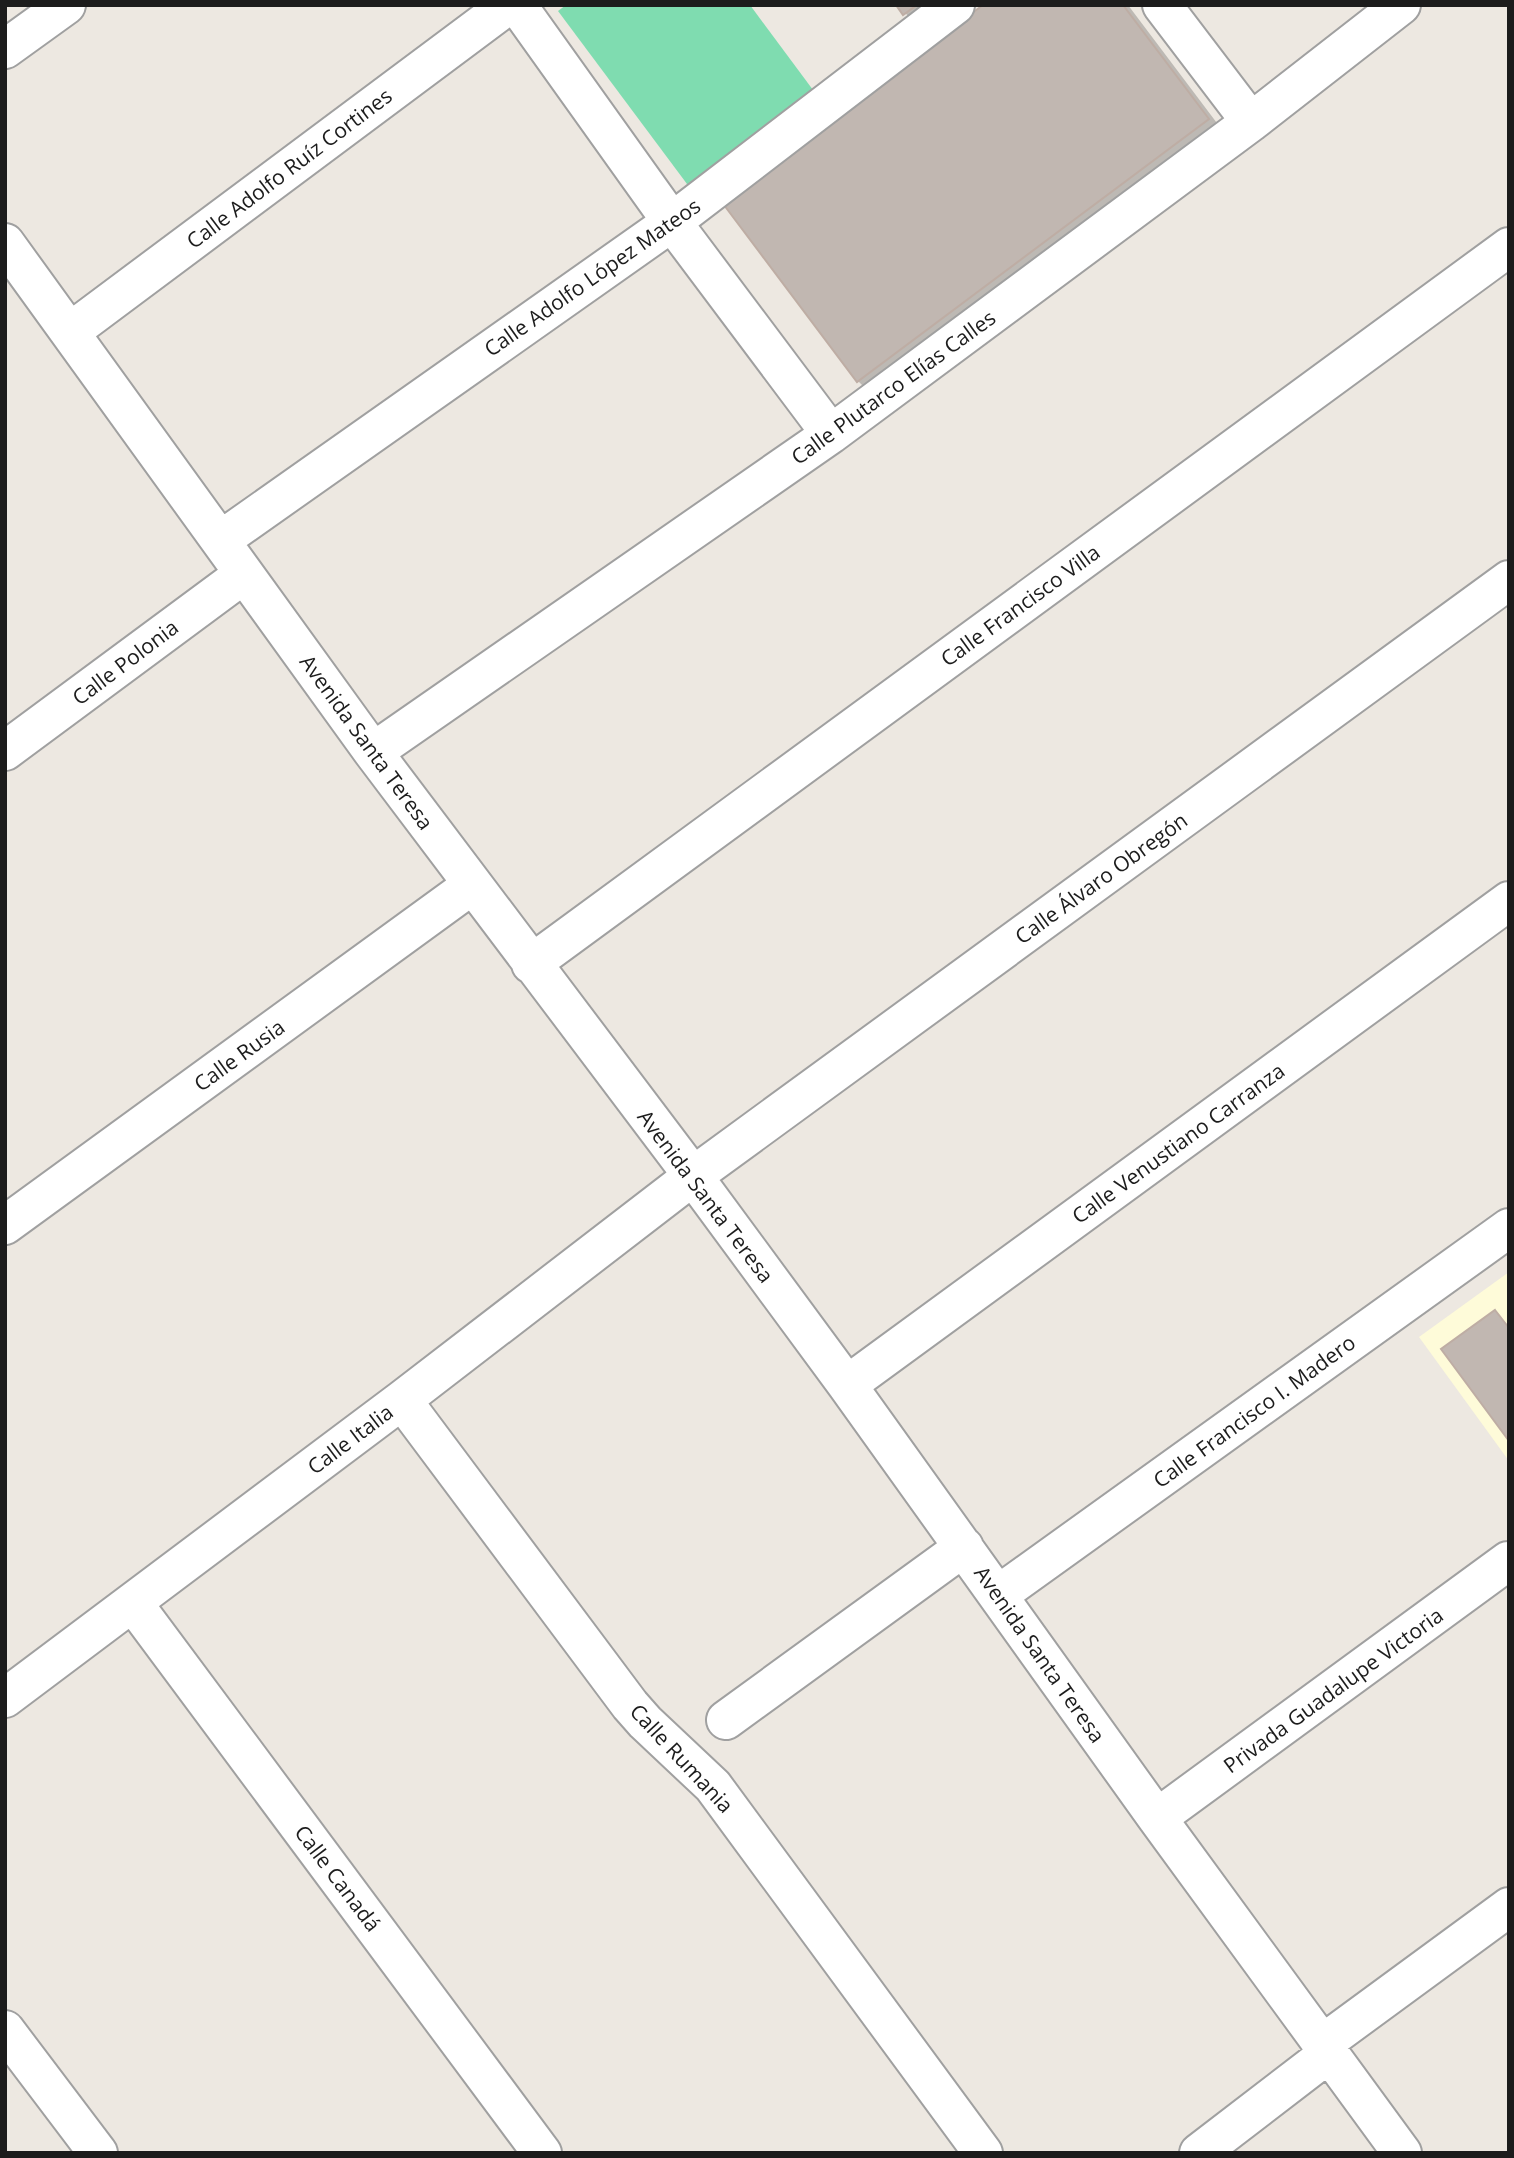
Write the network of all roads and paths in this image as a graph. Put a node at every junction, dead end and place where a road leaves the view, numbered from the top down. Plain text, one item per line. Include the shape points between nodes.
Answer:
1 (66, 5) edge
2 (508, 5) edge
3 (517, 5) edge
4 (955, 5) edge
5 (1162, 5) edge
6 (1401, 5) edge
7 (5, 49) edge
8 (1251, 122) junction
9 (672, 222) junction
10 (1509, 247) edge
11 (10, 260) edge
12 (70, 332) junction
13 (831, 434) junction
14 (221, 540) junction
15 (244, 574) junction
16 (1509, 580) edge
17 (5, 751) edge
18 (373, 752) junction
19 (472, 884) junction
20 (1509, 901) edge
21 (531, 964) junction
22 (692, 1176) junction
23 (5, 1225) edge
24 (1509, 1228) edge
25 (847, 1385) junction
26 (402, 1400) junction
27 (964, 1547) junction
28 (1508, 1561) edge
29 (998, 1595) junction
30 (133, 1602) junction
31 (5, 1698) edge
32 (726, 1720) dead end
33 (1157, 1818) junction
34 (1509, 1907) edge
35 (5, 2029) edge
36 (1325, 2049) junction
37 (1238, 2141) edge
38 (97, 2153) edge
39 (542, 2153) edge
40 (983, 2153) edge
41 (1199, 2153) edge
42 (1402, 2153) edge

1 - 7 street
2 - 12 street, Calle Adolfo Ruíz Cortines
3 - 9 street
4 - 9 street, Calle Adolfo López Mateos
5 - 8 street
6 - 8 street, Calle Plutarco Elías Calles
8 - 13 street, Calle Plutarco Elías Calles
9 - 13 street
9 - 14 street, Calle Adolfo López Mateos
10 - 21 street, Calle Francisco Villa
11 - 12 street, Avenida Santa Teresa
12 - 14 street, Avenida Santa Teresa
13 - 18 street, Calle Plutarco Elías Calles
14 - 15 street, Avenida Santa Teresa
15 - 17 street, Calle Polonia
15 - 18 street, Avenida Santa Teresa
16 - 22 street, Calle Álvaro Obregón
18 - 19 street, Avenida Santa Teresa
19 - 21 street, Avenida Santa Teresa
19 - 23 street, Calle Rusia
20 - 25 street, Calle Venustiano Carranza
21 - 22 street, Avenida Santa Teresa
22 - 25 street, Avenida Santa Teresa
22 - 26 street, Calle Italia
24 - 29 street, Calle Francisco I. Madero
25 - 27 street, Avenida Santa Teresa
26 - 30 street, Calle Italia
26 - 40 street, Calle Rumania via 630,1704 713,1786
27 - 29 street, Avenida Santa Teresa
27 - 32 street
28 - 33 street, Privada Guadalupe Victoria
29 - 33 street, Avenida Santa Teresa
30 - 31 street, Calle Italia
30 - 39 street, Calle Canadá
33 - 36 street, Avenida Santa Teresa
34 - 36 street
35 - 38 street
36 - 37 street
36 - 42 street, Avenida Santa Teresa
37 - 41 street

